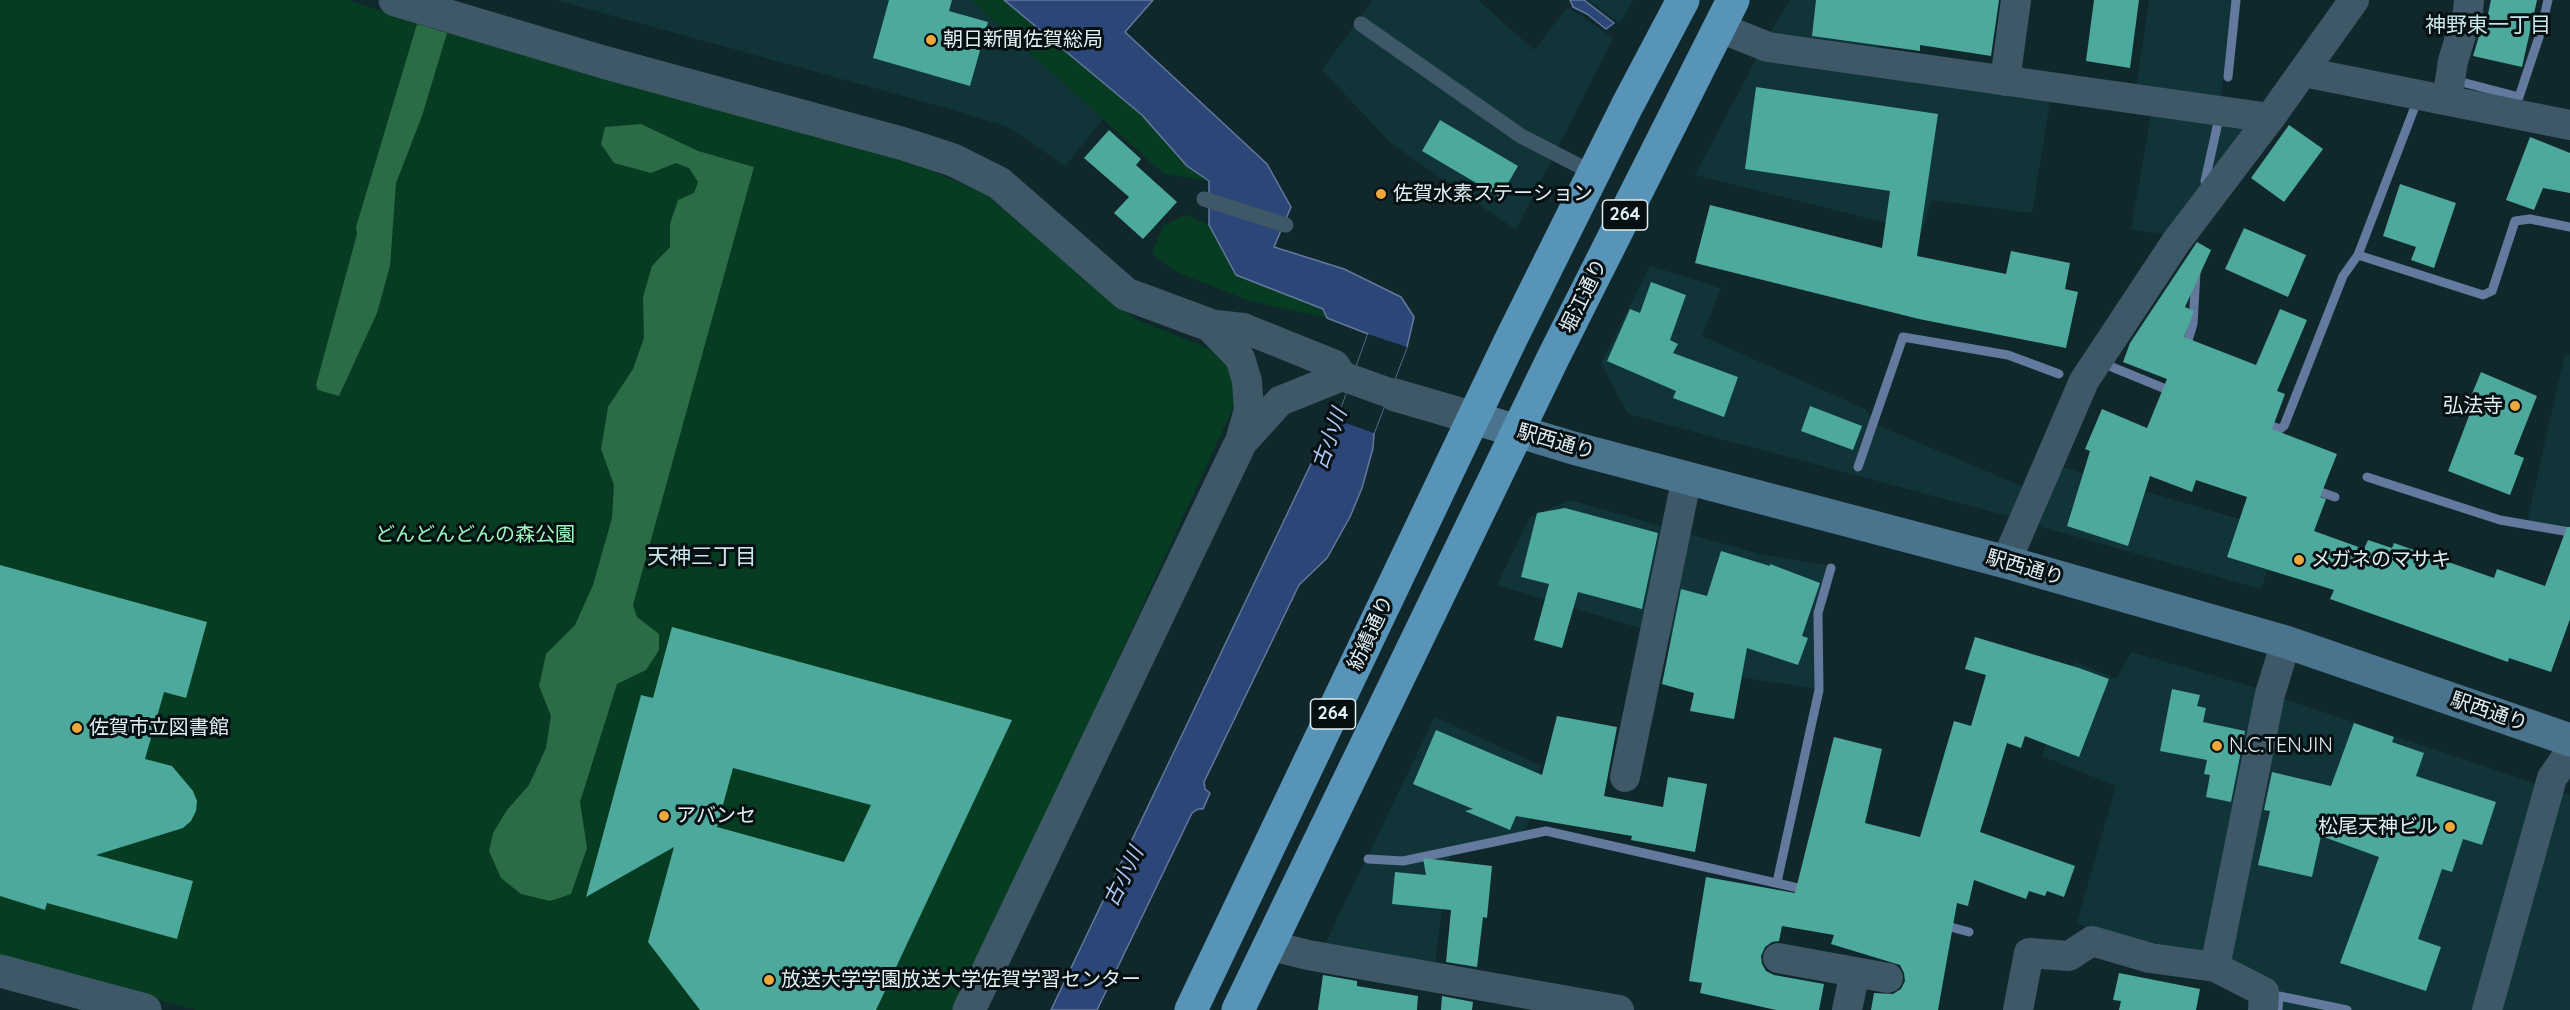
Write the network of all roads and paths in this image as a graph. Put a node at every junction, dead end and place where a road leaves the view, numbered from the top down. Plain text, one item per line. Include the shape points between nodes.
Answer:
1 (394, 0) edge
2 (1683, 0) edge
3 (2016, 0) edge
4 (2354, 0) edge
5 (2469, 0) edge
6 (1726, 14) edge
7 (1361, 24) dead end
8 (2304, 72) junction
9 (2005, 81) junction
10 (2447, 100) junction
11 (2270, 118) junction
12 (2570, 124) edge
13 (1593, 173) junction
14 (1204, 199) dead end
15 (1286, 225) dead end
16 (1207, 324) junction
17 (1342, 376) junction
18 (1395, 395) joint
19 (1474, 418) junction
20 (1518, 432) junction
21 (1238, 448) junction
22 (1687, 477) junction
23 (2006, 562) junction
24 (2286, 642) junction
25 (2570, 740) edge
26 (2570, 752) edge
27 (1625, 777) dead end
28 (1268, 945) junction
29 (1778, 958) dead end
30 (2215, 967) junction
31 (0, 971) edge
32 (1855, 972) junction
33 (1888, 978) dead end
34 (146, 1010) edge
35 (969, 1010) edge
36 (1191, 1010) edge
37 (1238, 1010) edge
38 (1619, 1010) edge
39 (1847, 1010) edge
40 (2018, 1010) edge
41 (2263, 1010) edge
42 (2487, 1010) edge

1 - 16 street via 953,160 999,183 1126,294
2 - 13 highway, 264
3 - 9 street
4 - 8 street
5 - 10 street
6 - 9 street via 1768,47
6 - 20 highway, 堀江通り / 264
7 - 13 lane via 1521,136
8 - 10 street
8 - 11 street
9 - 11 street
10 - 12 street
11 - 23 street via 2176,242 2084,381
13 - 19 highway, 264
14 - 15 lane
16 - 17 street via 1243,328 1335,364
16 - 21 street via 1240,358 1247,381 1249,410
17 - 18 street
17 - 21 street via 1280,401
18 - 19 street
19 - 20 main road, 駅西通り
19 - 36 highway, 紡績通り / 264
20 - 22 main road, 駅西通り
20 - 28 highway, 264
21 - 35 street
22 - 23 main road, 駅西通り
22 - 27 street
23 - 24 main road, 駅西通り
24 - 25 main road, 駅西通り
24 - 30 street via 2270,693
26 - 42 street via 2552,778
28 - 37 highway, 264
28 - 38 street
29 - 32 street
30 - 40 street via 2150,958 2092,941 2069,956 2029,952
30 - 41 street via 2264,992
31 - 34 street
32 - 33 street
32 - 39 street

